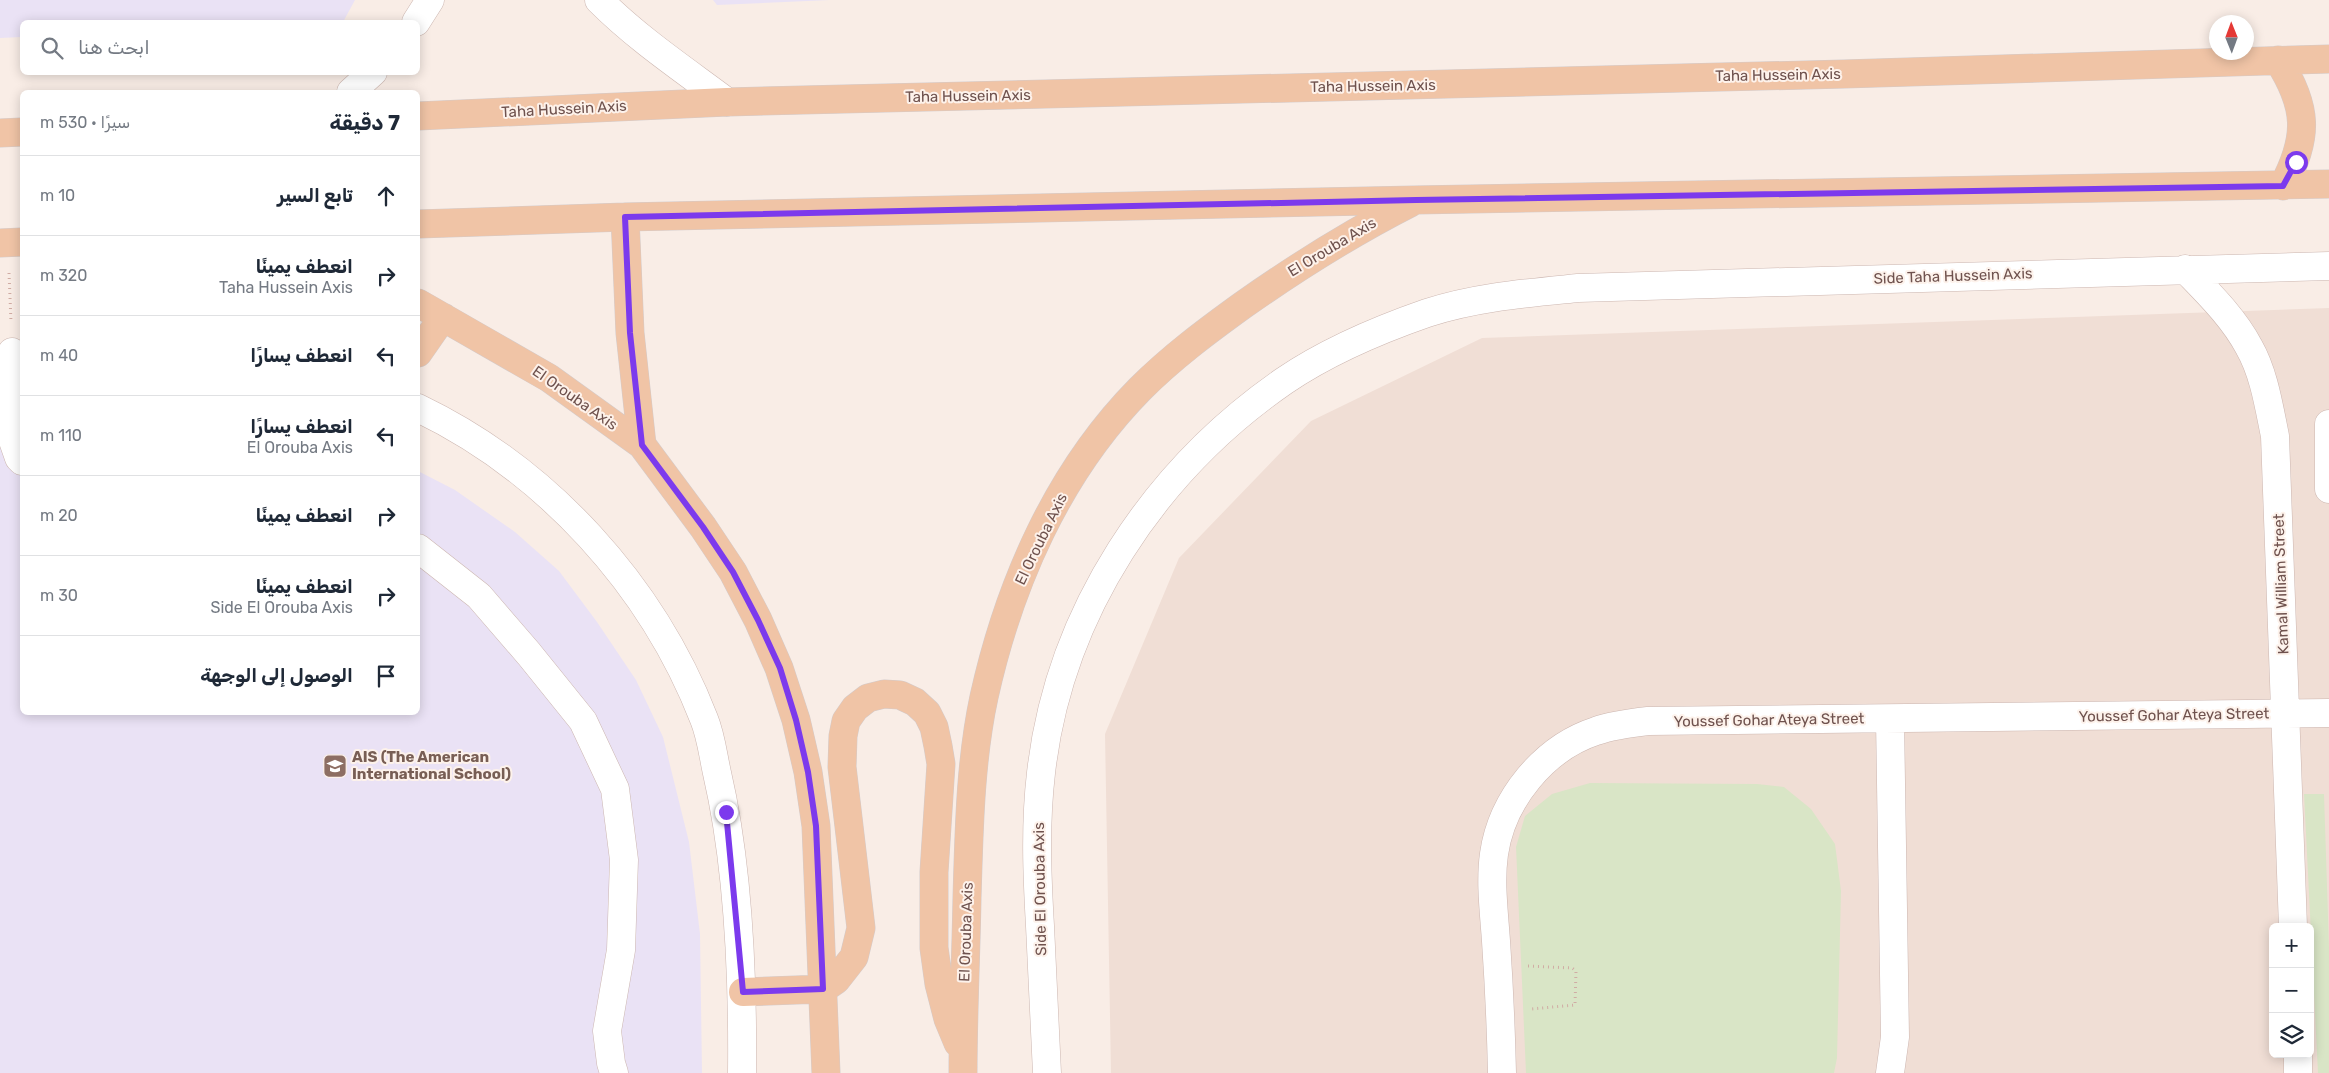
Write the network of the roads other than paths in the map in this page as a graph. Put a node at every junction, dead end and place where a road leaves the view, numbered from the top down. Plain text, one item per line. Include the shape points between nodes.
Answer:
1 (430, 0) edge
2 (599, 0) edge
3 (417, 20) edge
4 (2329, 59) edge
5 (2278, 60) junction
6 (370, 75) edge
7 (353, 90) edge
8 (727, 102) junction
9 (420, 116) edge
10 (20, 132) edge
11 (0, 133) edge
12 (2329, 184) edge
13 (2283, 186) junction
14 (1416, 200) junction
15 (625, 217) junction
16 (420, 224) edge
17 (2329, 266) edge
18 (2186, 268) junction
19 (1578, 288) joint
20 (420, 304) edge
21 (443, 317) junction
22 (420, 350) edge
23 (11, 352) edge
24 (420, 409) edge
25 (2329, 424) edge
26 (642, 445) junction
27 (20, 459) edge
28 (2329, 489) edge
29 (420, 550) edge
30 (2329, 713) edge
31 (2285, 714) junction
32 (1890, 719) junction
33 (2293, 923) edge
34 (823, 989) junction
35 (743, 992) junction
36 (2298, 1058) edge
37 (963, 1065) edge
38 (614, 1073) edge
39 (742, 1073) edge
40 (826, 1073) edge
41 (1047, 1073) edge
42 (1502, 1073) edge
43 (1890, 1073) edge
44 (2298, 1073) edge

1 - 3 street
2 - 8 street via 624,26
4 - 5 main road, Taha Hussein Axis
5 - 8 main road, Taha Hussein Axis via 1854,74
5 - 13 main road via 2292,83 2300,109 2301,136 2296,162
6 - 7 street
8 - 9 main road, Taha Hussein Axis
10 - 11 main road
12 - 13 main road
13 - 14 main road
14 - 15 main road
14 - 37 main road, El Orouba Axis via 1304,262 1193,340 1140,390 1093,446 1053,506 1022,572 984,699 973,783
15 - 16 main road
15 - 26 main road via 630,333
17 - 18 street, Side Taha Hussein Axis
18 - 19 street, Side Taha Hussein Axis
18 - 31 street, Kamal William Street via 2224,310 2250,348 2266,391 2278,472
19 - 41 street, Side El Orouba Axis via 1508,295 1430,312 1355,341 1286,380 1222,428 1167,485 1120,549 1083,619 1056,694 1041,772 1036,851
20 - 21 main road, El Orouba Axis
21 - 22 main road
21 - 26 main road, El Orouba Axis via 549,378
23 - 27 street via 10,432
24 - 35 street via 451,424 517,469 576,521 628,582 671,648 705,720 726,812
25 - 28 street
26 - 34 main road, El Orouba Axis via 733,572 780,668 808,772 816,826
29 - 38 street via 479,596 529,654 583,721 615,789 624,860 621,950 607,1031
30 - 31 street, Youssef Gohar Ateya Street
31 - 32 street, Youssef Gohar Ateya Street
31 - 33 street, Kamal William Street
32 - 42 street, Youssef Gohar Ateya Street via 1620,724 1563,747 1538,767 1517,794 1502,823 1494,853
32 - 43 street via 1895,1037
34 - 35 main road
34 - 37 main road via 836,980 854,957 861,928 842,767 846,721 868,698 900,695 927,713 938,746 941,764 934,872 934,948 939,984
34 - 40 main road, El Orouba Axis
35 - 39 street
36 - 44 street

